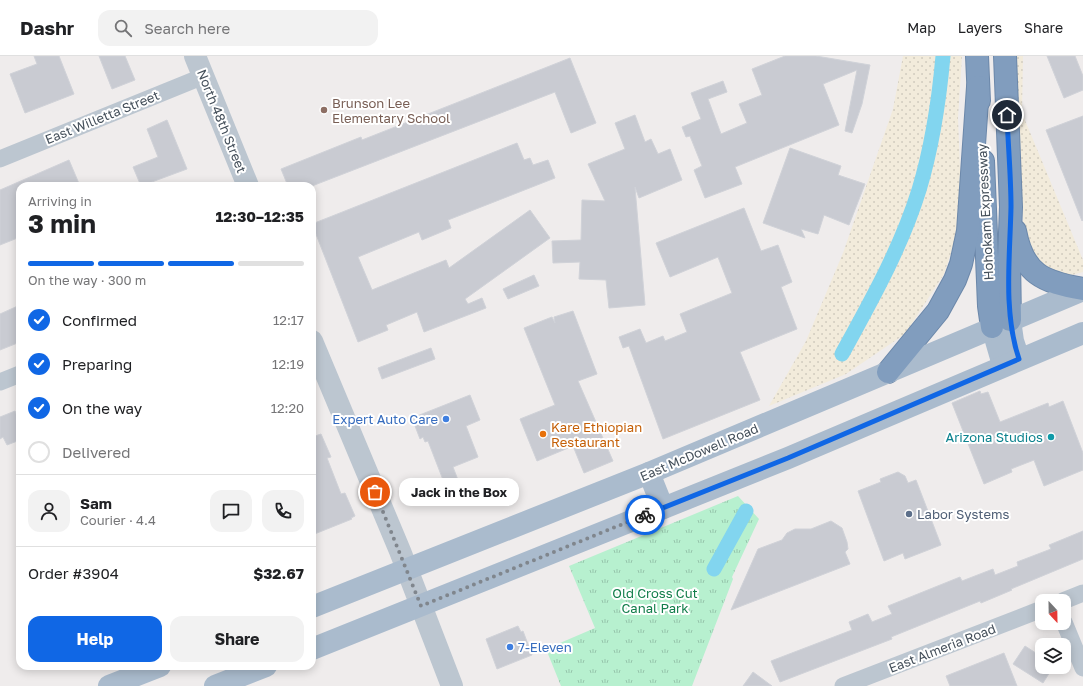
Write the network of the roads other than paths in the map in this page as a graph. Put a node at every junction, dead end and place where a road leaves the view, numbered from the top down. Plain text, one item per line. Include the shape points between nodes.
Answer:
1 (195, 56) edge
2 (977, 56) edge
3 (1005, 56) edge
4 (204, 76) junction
5 (978, 87) junction
6 (0, 159) edge
7 (246, 182) edge
8 (1011, 206) junction
9 (1083, 290) edge
10 (1001, 323) junction
11 (1083, 333) edge
12 (316, 352) edge
13 (1011, 362) junction
14 (888, 372) junction
15 (16, 376) edge
16 (0, 382) edge
17 (648, 473) junction
18 (663, 508) junction
19 (407, 569) junction
20 (1083, 593) edge
21 (1071, 598) edge
22 (316, 605) edge
23 (421, 606) junction
24 (1035, 612) edge
25 (1067, 630) edge
26 (316, 646) edge
27 (1083, 668) edge
28 (155, 670) edge
29 (256, 670) edge
30 (142, 680) edge
31 (109, 686) edge
32 (215, 686) edge
33 (452, 686) edge
34 (843, 686) edge

1 - 4 street, North 48th Street
2 - 5 highway, Hohokam Expressway
3 - 8 highway, Hohokam Expressway
4 - 6 street, East Willetta Street
4 - 7 street, North 48th Street
5 - 10 highway, Hohokam Expressway via 989,306
5 - 14 highway via 968,231 955,280 938,311
8 - 9 highway via 1018,244 1031,268 1040,277 1054,284
8 - 10 highway, Hohokam Expressway via 1009,258
9 - 10 main road, East McDowell Road
10 - 13 main road, Hohokam Expressway
10 - 14 main road, East McDowell Road
11 - 13 main road
12 - 19 street
13 - 18 main road via 795,455
14 - 17 main road, East McDowell Road
15 - 16 street
17 - 18 main road
17 - 19 main road, East McDowell Road
18 - 23 main road
19 - 22 main road, East McDowell Road
19 - 23 street
20 - 21 street
23 - 26 main road
23 - 33 street
24 - 34 street, East Almeria Road
25 - 27 street
28 - 30 main road
29 - 32 main road
30 - 31 main road

